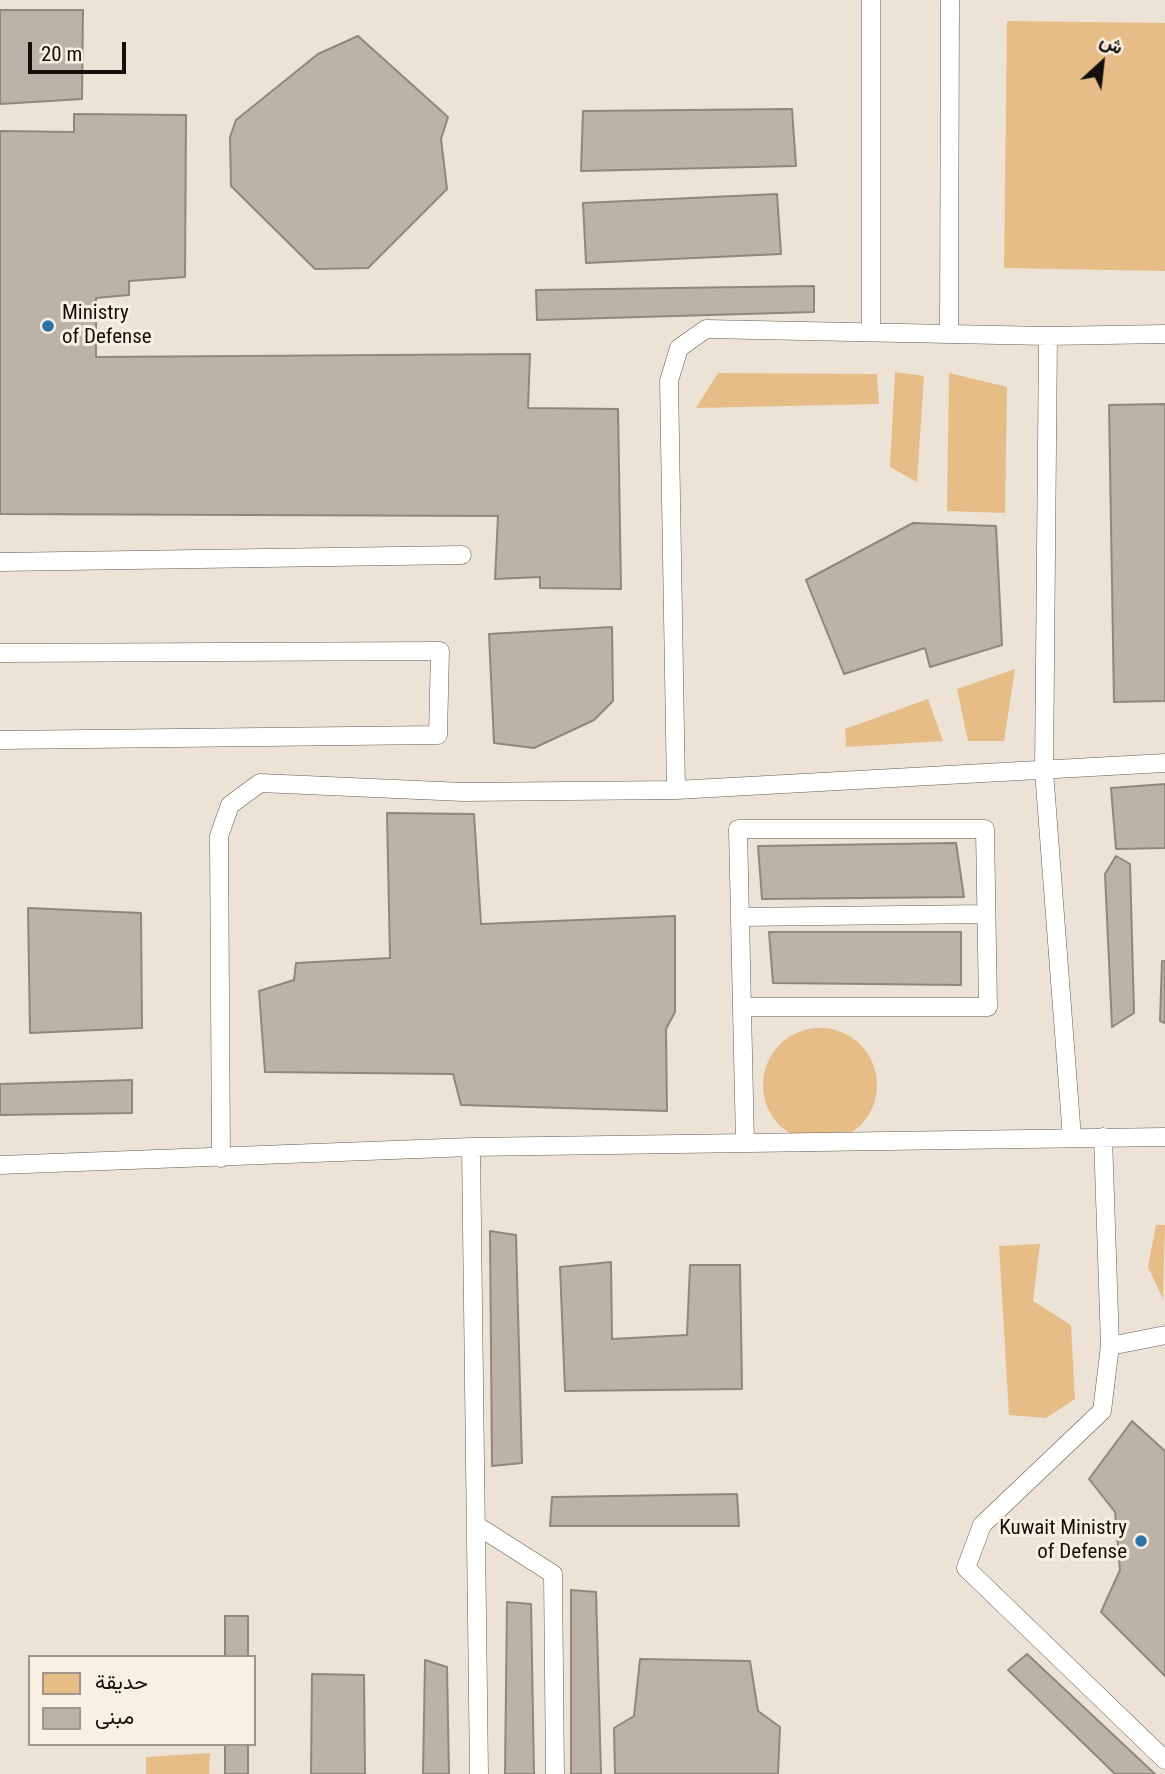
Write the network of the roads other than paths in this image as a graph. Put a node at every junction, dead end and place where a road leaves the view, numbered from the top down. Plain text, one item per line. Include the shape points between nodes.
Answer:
1 (871, 0) edge
2 (950, 0) edge
3 (871, 331) junction
4 (949, 332) junction
5 (1165, 334) edge
6 (1048, 336) junction
7 (462, 555) dead end
8 (0, 562) edge
9 (0, 653) edge
10 (0, 740) edge
11 (1165, 763) edge
12 (1044, 771) junction
13 (676, 790) junction
14 (986, 914) junction
15 (740, 917) junction
16 (742, 1007) junction
17 (1103, 1137) junction
18 (1165, 1137) edge
19 (1072, 1138) junction
20 (745, 1143) junction
21 (471, 1147) junction
22 (221, 1158) junction
23 (0, 1165) edge
24 (1165, 1335) edge
25 (1110, 1346) junction
26 (476, 1525) junction
27 (1165, 1760) edge
28 (479, 1774) edge
29 (555, 1774) edge

1 - 3 lane
2 - 4 lane
3 - 4 lane
3 - 13 lane via 706,329 680,348 669,381
4 - 6 lane
5 - 6 lane
6 - 12 lane
7 - 8 lane
9 - 10 lane via 440,651 438,735
11 - 12 lane
12 - 13 lane
12 - 19 lane
13 - 22 lane via 463,792 260,783 230,805 219,836
14 - 15 lane
14 - 15 lane via 985,829 738,829
14 - 16 lane via 988,1007
15 - 16 lane
16 - 20 lane
17 - 18 lane
17 - 19 lane
17 - 25 lane
19 - 20 lane
20 - 21 lane
21 - 22 lane
21 - 26 lane
22 - 23 lane
24 - 25 lane
25 - 27 lane via 1102,1410 982,1525 966,1568
26 - 28 lane
26 - 29 lane via 553,1574

